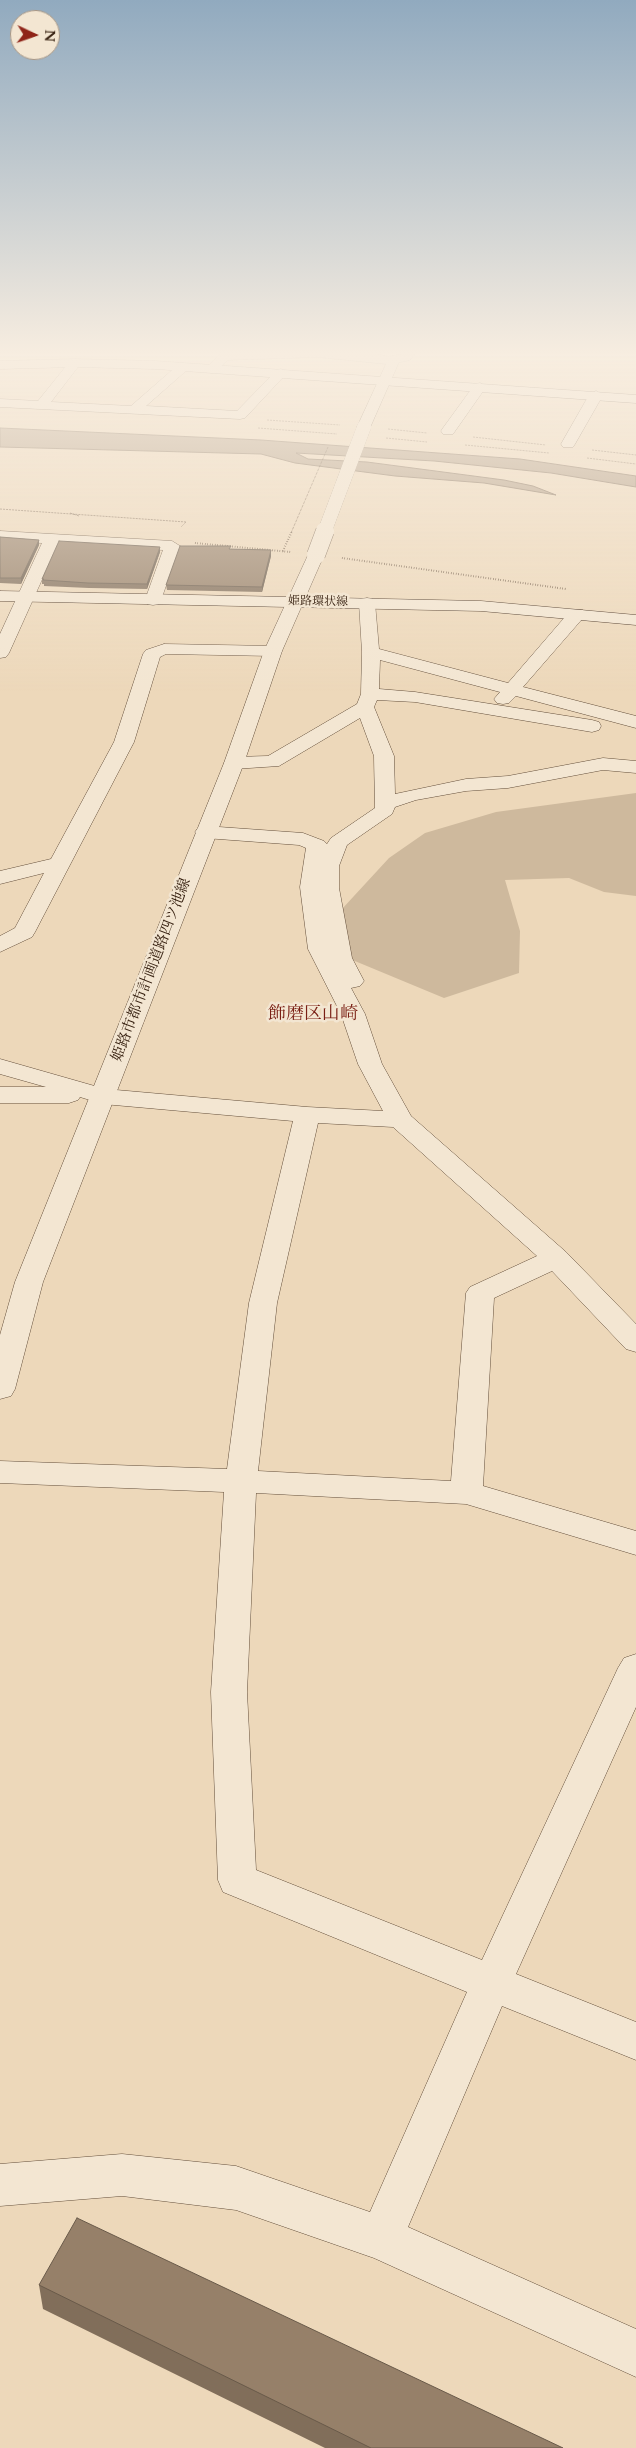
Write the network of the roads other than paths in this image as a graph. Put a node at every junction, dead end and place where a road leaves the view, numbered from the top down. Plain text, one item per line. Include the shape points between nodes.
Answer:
1 (350, 464) edge
2 (0, 536) edge
3 (52, 539) junction
4 (0, 596) edge
5 (26, 597) junction
6 (153, 600) junction
7 (296, 601) junction
8 (368, 603) junction
9 (577, 614) junction
10 (636, 620) edge
11 (273, 651) junction
12 (0, 652) edge
13 (371, 652) junction
14 (512, 688) junction
15 (368, 700) junction
16 (494, 710) junction
17 (636, 722) edge
18 (636, 732) edge
19 (234, 763) junction
20 (636, 767) edge
21 (385, 804) junction
22 (205, 832) junction
23 (59, 864) junction
24 (0, 878) edge
25 (0, 945) edge
26 (0, 1066) edge
27 (0, 1094) edge
28 (103, 1096) junction
29 (307, 1115) junction
30 (400, 1120) junction
31 (556, 1258) junction
32 (636, 1342) edge
33 (0, 1389) edge
34 (0, 1472) edge
35 (241, 1480) junction
36 (466, 1493) junction
37 (636, 1544) edge
38 (632, 1687) edge
39 (491, 1984) junction
40 (636, 2041) edge
41 (0, 2185) edge
42 (381, 2238) junction
43 (636, 2352) edge

1 - 7 street, 姫路市都市計画道路四ツ池線, bridge
2 - 3 street
3 - 5 street
3 - 6 street via 172,546
4 - 5 street, 姫路環状線
5 - 6 street, 姫路環状線
5 - 12 street
6 - 7 street, 姫路環状線
7 - 8 street, 姫路環状線
7 - 11 street, 姫路市都市計画道路四ツ池線
8 - 9 street, 姫路環状線 via 481,606
8 - 13 street
9 - 10 street, 姫路環状線
9 - 14 street
11 - 19 street, 姫路市都市計画道路四ツ池線
11 - 23 street via 164,649 152,654 124,742
13 - 14 street
13 - 15 street
14 - 16 street
14 - 17 street
15 - 16 street via 415,697
15 - 19 street via 272,762
15 - 21 street via 384,756
16 - 18 street
19 - 22 street, 姫路市都市計画道路四ツ池線
20 - 21 street via 603,764 508,782 421,793
21 - 30 street via 385,810 338,842 328,866 328,888 341,958 405,1092
22 - 28 street, 姫路市都市計画道路四ツ池線
22 - 30 street via 303,839 317,845 311,887 319,949 353,1014 370,1064
23 - 24 street
23 - 25 street via 24,932
26 - 28 street
27 - 28 street
28 - 29 street
28 - 33 street, 姫路市都市計画道路四ツ池線 via 28,1282
29 - 30 street
29 - 35 street via 263,1303
30 - 31 street
31 - 32 street
31 - 36 street via 480,1292
34 - 35 street
35 - 36 street
35 - 39 street via 229,1692 237,1880
36 - 37 street
38 - 39 street
39 - 40 street
39 - 42 street
41 - 42 street via 122,2175 236,2188
42 - 43 street

